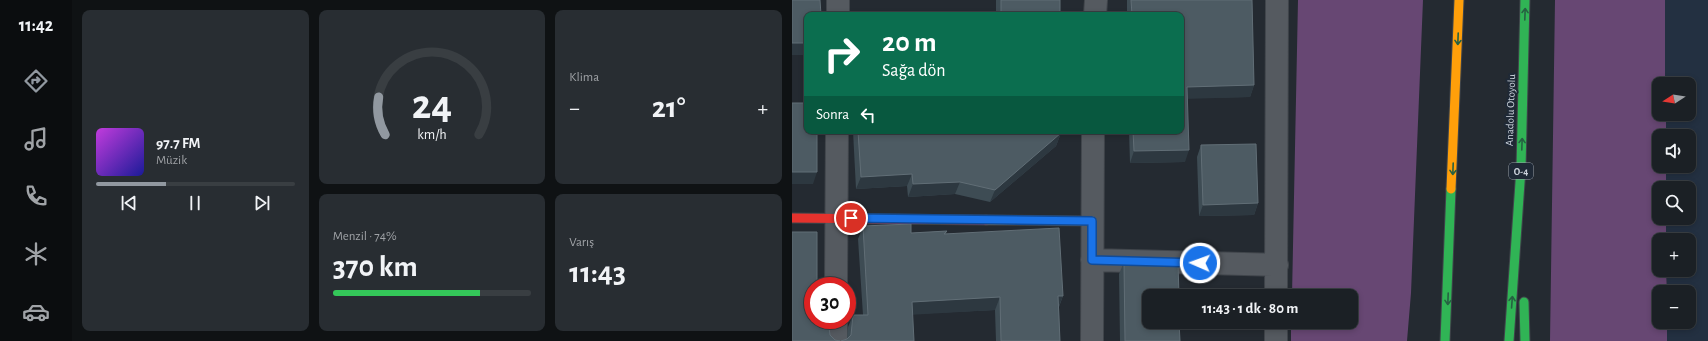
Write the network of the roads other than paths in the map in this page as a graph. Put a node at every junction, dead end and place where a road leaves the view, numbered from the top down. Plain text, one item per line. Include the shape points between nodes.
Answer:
1 (838, 0) edge
2 (1096, 0) edge
3 (1277, 0) edge
4 (1459, 0) edge
5 (1526, 0) edge
6 (838, 12) edge
7 (1095, 12) edge
8 (837, 134) edge
9 (1093, 134) edge
10 (1521, 168) junction
11 (792, 218) edge
12 (836, 218) junction
13 (1092, 221) junction
14 (1092, 260) junction
15 (1277, 265) junction
16 (1524, 270) dead end
17 (836, 277) edge
18 (1276, 289) edge
19 (1524, 294) dead end
20 (836, 329) edge
21 (1276, 329) edge
22 (836, 341) edge
23 (1092, 341) edge
24 (1276, 341) edge
25 (1445, 341) edge
26 (1509, 341) edge
27 (1525, 341) edge

1 - 6 street
2 - 7 street
3 - 15 street
4 -> 25 main road
10 -> 5 main road, Anadolu Otoyolu / O-4
8 - 12 street
9 - 13 street
10 - 16 main road
26 -> 10 main road, Anadolu Otoyolu / O-4
11 - 12 main road
12 - 13 main road
12 - 17 street
13 - 14 street
14 - 15 street
14 - 23 street
15 - 18 street
19 - 27 main road
20 - 22 street
21 - 24 street

